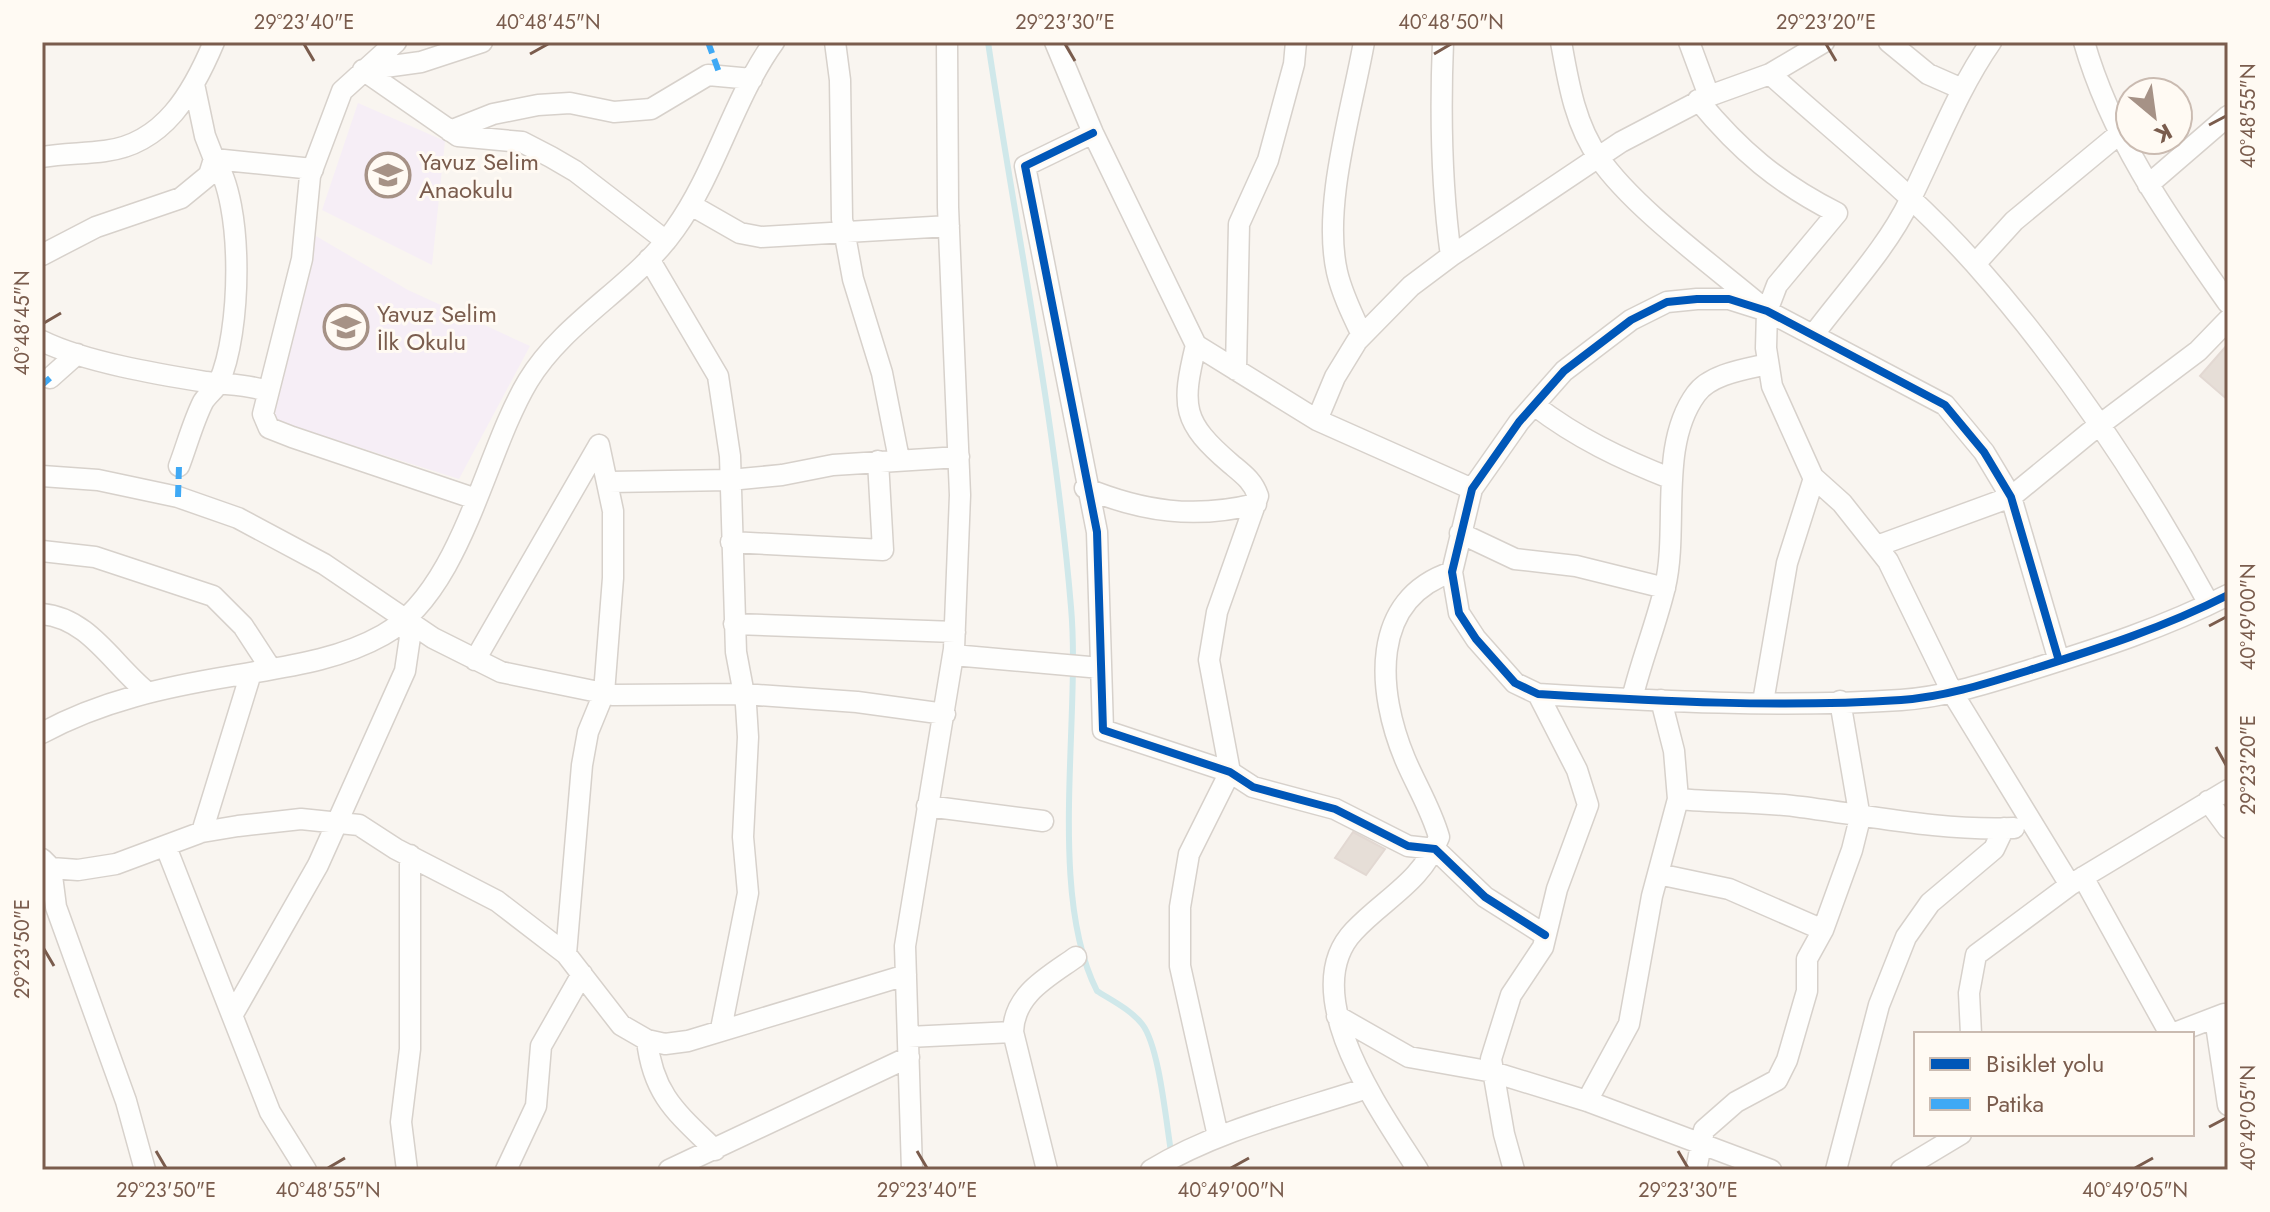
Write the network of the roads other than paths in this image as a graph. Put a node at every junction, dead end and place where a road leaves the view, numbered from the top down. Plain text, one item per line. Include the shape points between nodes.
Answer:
1 (214, 42) edge
2 (363, 42) edge
3 (482, 42) edge
4 (774, 42) edge
5 (835, 42) edge
6 (947, 42) edge
7 (1055, 42) edge
8 (1364, 42) edge
9 (1443, 42) edge
10 (1561, 42) edge
11 (1689, 42) edge
12 (1824, 42) edge
13 (1889, 42) edge
14 (1991, 42) edge
15 (2084, 42) edge
16 (1290, 43) edge
17 (391, 46) edge
18 (363, 70) junction
19 (1770, 74) junction
20 (752, 79) junction
21 (194, 84) junction
22 (1962, 89) junction
23 (1704, 98) junction
24 (2228, 116) edge
25 (2114, 121) edge
26 (450, 131) junction
27 (1093, 133) junction
28 (2114, 138) edge
29 (2132, 156) edge
30 (42, 157) edge
31 (1598, 157) junction
32 (214, 159) junction
33 (313, 169) junction
34 (2148, 185) junction
35 (1910, 201) junction
36 (691, 205) junction
37 (949, 226) junction
38 (844, 231) junction
39 (666, 241) junction
40 (42, 255) edge
41 (1451, 256) junction
42 (649, 259) junction
43 (1975, 264) junction
44 (2228, 303) edge
45 (1767, 311) junction
46 (2228, 320) edge
47 (1814, 334) junction
48 (1362, 335) junction
49 (42, 341) edge
50 (1196, 345) junction
51 (77, 354) junction
52 (1768, 364) junction
53 (1236, 370) junction
54 (50, 378) dead end
55 (218, 384) junction
56 (267, 391) junction
57 (1534, 405) junction
58 (1317, 420) junction
59 (2102, 423) junction
60 (959, 457) junction
61 (888, 460) junction
62 (179, 466) dead end
63 (42, 476) edge
64 (1814, 478) junction
65 (1672, 479) junction
66 (730, 480) junction
67 (609, 482) junction
68 (1085, 488) junction
69 (1472, 489) junction
70 (2011, 497) junction
71 (476, 499) junction
72 (1256, 504) junction
73 (1460, 533) junction
74 (731, 542) junction
75 (1877, 546) junction
76 (42, 551) edge
77 (1452, 572) junction
78 (1665, 588) junction
79 (2219, 600) edge
80 (42, 614) edge
81 (404, 619) junction
82 (734, 624) junction
83 (955, 632) junction
84 (953, 655) junction
85 (475, 660) junction
86 (2059, 661) junction
87 (1094, 667) junction
88 (261, 671) junction
89 (147, 692) junction
90 (1952, 692) junction
91 (604, 693) junction
92 (744, 694) junction
93 (1538, 694) junction
94 (1632, 699) junction
95 (1661, 700) junction
96 (1840, 701) junction
97 (1763, 702) junction
98 (945, 714) junction
99 (42, 733) edge
100 (1230, 772) junction
101 (2228, 790) edge
102 (1678, 799) junction
103 (2208, 801) junction
104 (927, 806) junction
105 (1860, 818) junction
106 (341, 820) junction
107 (1043, 821) dead end
108 (2034, 827) junction
109 (2004, 828) junction
110 (2228, 828) edge
111 (202, 832) junction
112 (166, 847) junction
113 (1435, 849) junction
114 (410, 855) junction
115 (45, 867) edge
116 (1658, 874) junction
117 (2076, 881) junction
118 (1823, 930) junction
119 (1545, 935) junction
120 (566, 954) junction
121 (1076, 957) dead end
122 (582, 974) junction
123 (906, 975) junction
124 (233, 1014) junction
125 (2222, 1015) edge
126 (1337, 1016) junction
127 (721, 1029) junction
128 (1013, 1032) junction
129 (1971, 1032) edge
130 (2170, 1032) edge
131 (2176, 1032) edge
132 (647, 1040) junction
133 (908, 1047) junction
134 (1493, 1072) junction
135 (1367, 1088) junction
136 (1587, 1101) junction
137 (2228, 1105) edge
138 (1218, 1136) junction
139 (1958, 1136) edge
140 (1699, 1143) junction
141 (715, 1150) junction
142 (145, 1170) edge
143 (306, 1170) edge
144 (407, 1170) edge
145 (506, 1170) edge
146 (669, 1170) edge
147 (912, 1170) edge
148 (1047, 1170) edge
149 (1151, 1170) edge
150 (1418, 1170) edge
151 (1514, 1170) edge
152 (1696, 1170) edge
153 (1771, 1170) edge
154 (1836, 1170) edge
155 (1901, 1170) edge

1 - 21 street
2 - 17 street
3 - 18 street via 421,62
4 - 20 street
5 - 38 street
6 - 37 street
7 - 27 street
8 - 48 street via 1341,156 1333,244 1338,274
9 - 41 street via 1439,134
10 - 31 street via 1582,127
11 - 23 street
12 - 19 street
13 - 22 street via 1928,74
14 - 22 street
15 - 25 street
16 - 53 street via 1294,64 1268,160 1239,224
17 - 18 street
18 - 26 street
18 - 33 street via 342,91
19 - 23 street
19 - 35 street
20 - 26 street via 708,75 651,109 614,112 570,103 538,105 493,114
20 - 36 street
21 - 30 street via 176,113 149,136 105,151
21 - 32 street
22 - 35 street
23 - 31 street
23 - 45 street via 1735,144 1837,213 1777,285
24 - 34 street
26 - 39 street via 522,142 575,171
27 - 50 street
27 - 68 street via 1025,166 1082,445
28 - 43 street via 2014,221
29 - 34 street
31 - 41 street
31 - 45 street via 1626,190
32 - 33 street
32 - 40 street via 209,175 181,198 96,227
32 - 55 street via 226,177 235,215 232,325
33 - 56 street via 302,259
34 - 44 street
35 - 43 street
35 - 47 street
36 - 38 street via 740,233 761,237
36 - 39 street
37 - 38 street
37 - 60 street
38 - 61 street via 882,373
39 - 42 street
41 - 48 street via 1411,286
42 - 66 street via 718,376
42 - 71 street via 552,351 529,380
43 - 59 street
45 - 47 street
45 - 52 street
45 - 57 street via 1729,299 1667,302 1631,320 1564,371
46 - 59 street via 2198,351
47 - 70 street via 1945,405 1984,452
48 - 58 street via 1335,377
49 - 51 street
50 - 53 street
50 - 72 street via 1186,396 1191,420 1201,439 1254,484
51 - 54 street
51 - 55 street
52 - 64 street via 1772,386
52 - 65 street via 1719,378 1696,393 1683,422
53 - 58 street
55 - 56 street via 247,384
55 - 62 street via 204,400
56 - 71 street via 263,414 269,428
57 - 65 street via 1600,449
57 - 69 street
58 - 69 street
59 - 70 street
59 - 79 street
60 - 61 street
60 - 83 street
61 - 66 street
61 - 74 street via 883,550
63 - 81 street via 98,480 178,497 238,518 324,564
64 - 75 street
64 - 97 street via 1787,563
65 - 78 street
66 - 67 street
66 - 74 street
67 - 85 street via 599,445
67 - 91 street via 613,578
68 - 72 street via 1162,512 1225,511
68 - 87 street via 1097,532
69 - 73 street
70 - 75 street
70 - 86 street
71 - 81 street via 453,552
72 - 100 street via 1217,612 1209,660
73 - 77 street
73 - 78 street via 1515,559 1576,566
74 - 82 street
75 - 90 street
76 - 88 street via 95,557 213,596 243,626
77 - 93 street via 1459,613 1476,639 1515,683
77 - 113 street via 1413,592 1395,616 1386,661 1390,710 1404,757 1433,816 1439,837
78 - 94 street
79 - 86 street via 2148,633
80 - 89 street via 59,615 81,628
81 - 85 street
81 - 88 street via 360,646
81 - 106 street via 410,637 405,671
82 - 83 street
82 - 92 street
83 - 84 street
84 - 87 street
84 - 98 street
85 - 91 street via 501,672
86 - 90 street
87 - 100 street via 1103,730
88 - 89 street
88 - 111 street
89 - 99 street via 83,711
90 - 96 street
90 - 108 street
91 - 92 street
91 - 120 street via 582,765
92 - 98 street
92 - 127 street via 748,893
93 - 94 street
93 - 119 street via 1577,770 1588,805
94 - 95 street
95 - 97 street
95 - 102 street via 1674,751
96 - 97 street
96 - 105 street
98 - 104 street
100 - 113 street via 1253,787 1335,809 1408,846
100 - 138 street via 1189,854 1180,907 1180,966
101 - 103 street
102 - 105 street via 1802,807
102 - 116 street
103 - 110 street
103 - 117 street
104 - 107 street
104 - 123 street via 905,946
105 - 109 street
105 - 118 street
106 - 111 street via 301,819
106 - 114 street
106 - 124 street
108 - 109 street
108 - 117 street
109 - 154 street via 1994,849 1930,903 1906,937 1879,1005
111 - 112 street
112 - 115 street via 116,864 78,870
112 - 124 street
113 - 119 street via 1485,897
113 - 126 street via 1415,879 1354,930 1340,950
114 - 120 street via 497,901
114 - 144 street via 410,1033 401,1122
115 - 142 street
116 - 118 street via 1729,889
116 - 136 street via 1629,1024
117 - 129 street via 1976,955 1969,993
117 - 130 street
118 - 140 street via 1807,959 1807,991 1777,1080 1714,1119
119 - 134 street via 1499,1026
120 - 122 street
121 - 128 street via 1027,992 1013,1018
122 - 132 street via 621,1025
122 - 145 street via 541,1046 536,1106
123 - 127 street
123 - 133 street
124 - 143 street via 270,1112
125 - 131 street
125 - 137 street
126 - 134 street via 1409,1057
126 - 135 street
127 - 132 street via 688,1041
128 - 133 street
128 - 148 street
132 - 141 street via 657,1087 668,1105
133 - 141 street
133 - 147 street
134 - 136 street
134 - 151 street
135 - 138 street
135 - 150 street
136 - 140 street
138 - 149 street
139 - 155 street
140 - 152 street
140 - 153 street
141 - 146 street

